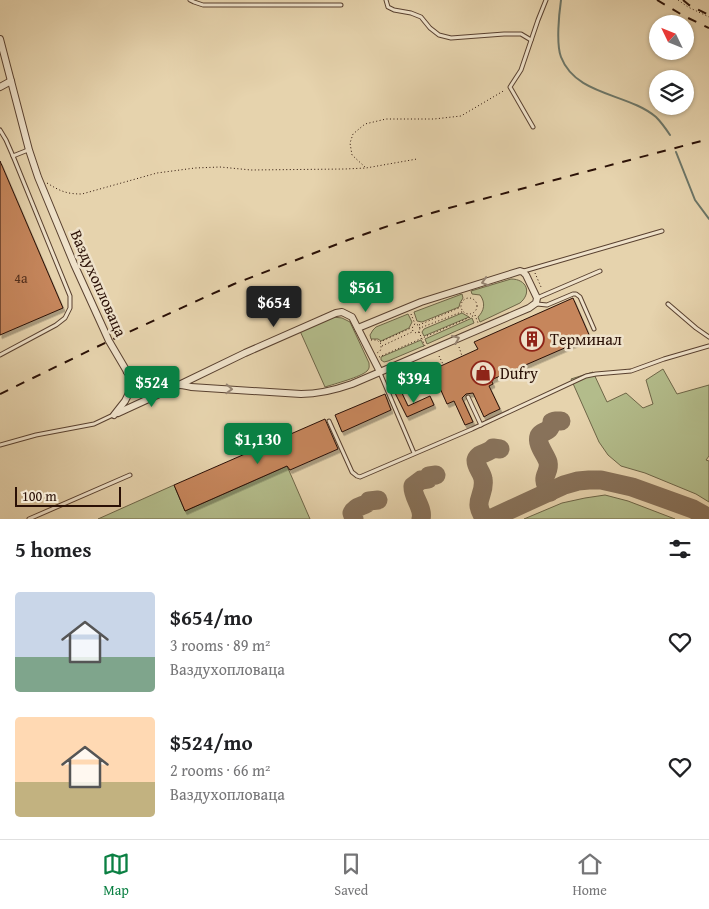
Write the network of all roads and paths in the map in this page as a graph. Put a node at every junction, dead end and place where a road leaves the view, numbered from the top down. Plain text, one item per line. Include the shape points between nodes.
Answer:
1 (190, 0) edge
2 (332, 0) edge
3 (386, 0) edge
4 (546, 0) edge
5 (678, 0) edge
6 (332, 5) junction
7 (341, 5) dead end
8 (709, 17) edge
9 (0, 39) edge
10 (531, 40) junction
11 (11, 81) junction
12 (0, 87) edge
13 (510, 87) junction
14 (533, 127) dead end
15 (0, 130) edge
16 (29, 150) junction
17 (13, 156) junction
18 (417, 159) dead end
19 (366, 168) junction
20 (38, 177) junction
21 (662, 231) dead end
22 (600, 271) dead end
23 (523, 272) junction
24 (530, 274) dead end
25 (540, 287) dead end
26 (536, 301) junction
27 (668, 304) dead end
28 (462, 307) junction
29 (410, 311) dead end
30 (464, 311) junction
31 (473, 312) junction
32 (474, 315) junction
33 (478, 324) dead end
34 (417, 325) junction
35 (412, 327) junction
36 (358, 328) junction
37 (420, 328) junction
38 (594, 329) dead end
39 (413, 331) junction
40 (419, 332) junction
41 (709, 336) edge
42 (422, 338) junction
43 (370, 340) dead end
44 (380, 342) junction
45 (382, 346) junction
46 (426, 346) dead end
47 (709, 346) edge
48 (459, 347) dead end
49 (376, 354) dead end
50 (0, 355) edge
51 (439, 356) dead end
52 (462, 356) dead end
53 (378, 357) dead end
54 (443, 364) dead end
55 (127, 372) junction
56 (380, 372) junction
57 (181, 384) junction
58 (468, 397) dead end
59 (114, 415) junction
60 (329, 421) dead end
61 (481, 425) junction
62 (0, 445) edge
63 (414, 453) junction
64 (130, 475) dead end
65 (29, 519) edge

1 - 6 lane via 203,5
2 - 6 lane
3 - 10 lane via 388,7 421,18 439,35 451,38 521,34
4 - 10 lane
5 - 8 path
6 - 7 lane
9 - 11 street, Ваздухопловаца
10 - 13 lane via 521,70
11 - 12 street
11 - 16 street, Ваздухопловаца
13 - 14 lane
13 - 19 path via 461,116 386,118 365,124 353,134 350,143 352,155
15 - 17 lane
16 - 17 lane
16 - 20 street, Ваздухопловаца
17 - 50 lane via 70,296 70,308 56,325
18 - 19 path
19 - 20 path via 195,168 157,173 82,194 60,191
20 - 55 street, Ваздухопловаца via 109,341
21 - 23 lane
22 - 26 lane
23 - 26 street
23 -> 36 street via 421,302
24 - 25 path via 535,272
26 - 38 lane via 547,305 576,294
56 -> 26 street via 530,308
27 - 41 lane
28 - 30 path
28 - 31 path via 467,298 474,299 477,306
28 - 34 path
29 - 34 path
30 - 31 path
30 - 37 path
31 - 32 path
32 - 33 path
32 - 42 path
34 - 35 path
34 - 37 path
35 - 39 path
35 - 44 path
36 - 56 street
36 - 57 street via 352,317 336,313
37 - 40 path
39 - 40 path
39 - 45 path
40 - 42 path
42 - 46 path
42 - 53 path
43 - 44 path
44 - 45 path
45 - 49 path
47 - 61 lane via 631,371 586,376
48 - 52 path
51 - 54 path
55 - 57 street via 149,382
55 - 59 street, Ваздухопловаца via 129,393
57 -> 56 street via 311,394 334,390
56 - 63 lane
57 - 59 street
58 - 61 lane
59 - 62 lane via 94,424
60 - 63 lane via 352,472 357,476 364,476
61 - 63 lane
64 - 65 lane

